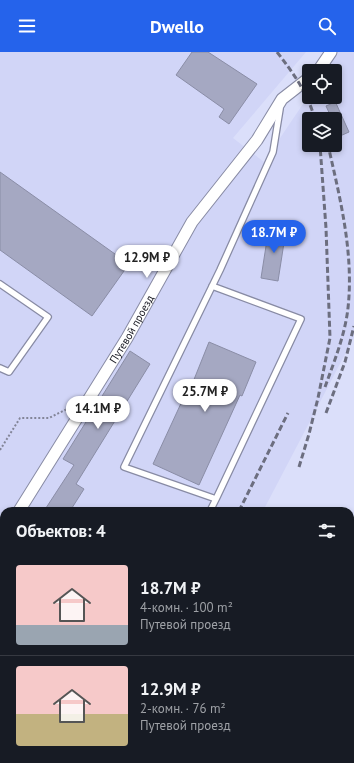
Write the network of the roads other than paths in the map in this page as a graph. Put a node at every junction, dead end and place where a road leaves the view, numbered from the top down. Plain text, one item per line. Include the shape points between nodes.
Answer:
1 (331, 52) edge
2 (323, 64) edge
3 (302, 83) edge
4 (282, 99) junction
5 (0, 284) edge
6 (212, 286) junction
7 (0, 368) edge
8 (216, 499) junction
9 (21, 507) edge
10 (212, 507) edge

1 - 2 street
3 - 4 street, Путевой проезд
4 - 6 lane via 272,152
4 - 9 street, Путевой проезд via 257,140 192,222 127,338
5 - 7 lane via 48,317 9,372
6 - 8 lane via 301,319
6 - 8 lane via 124,467
8 - 10 lane

